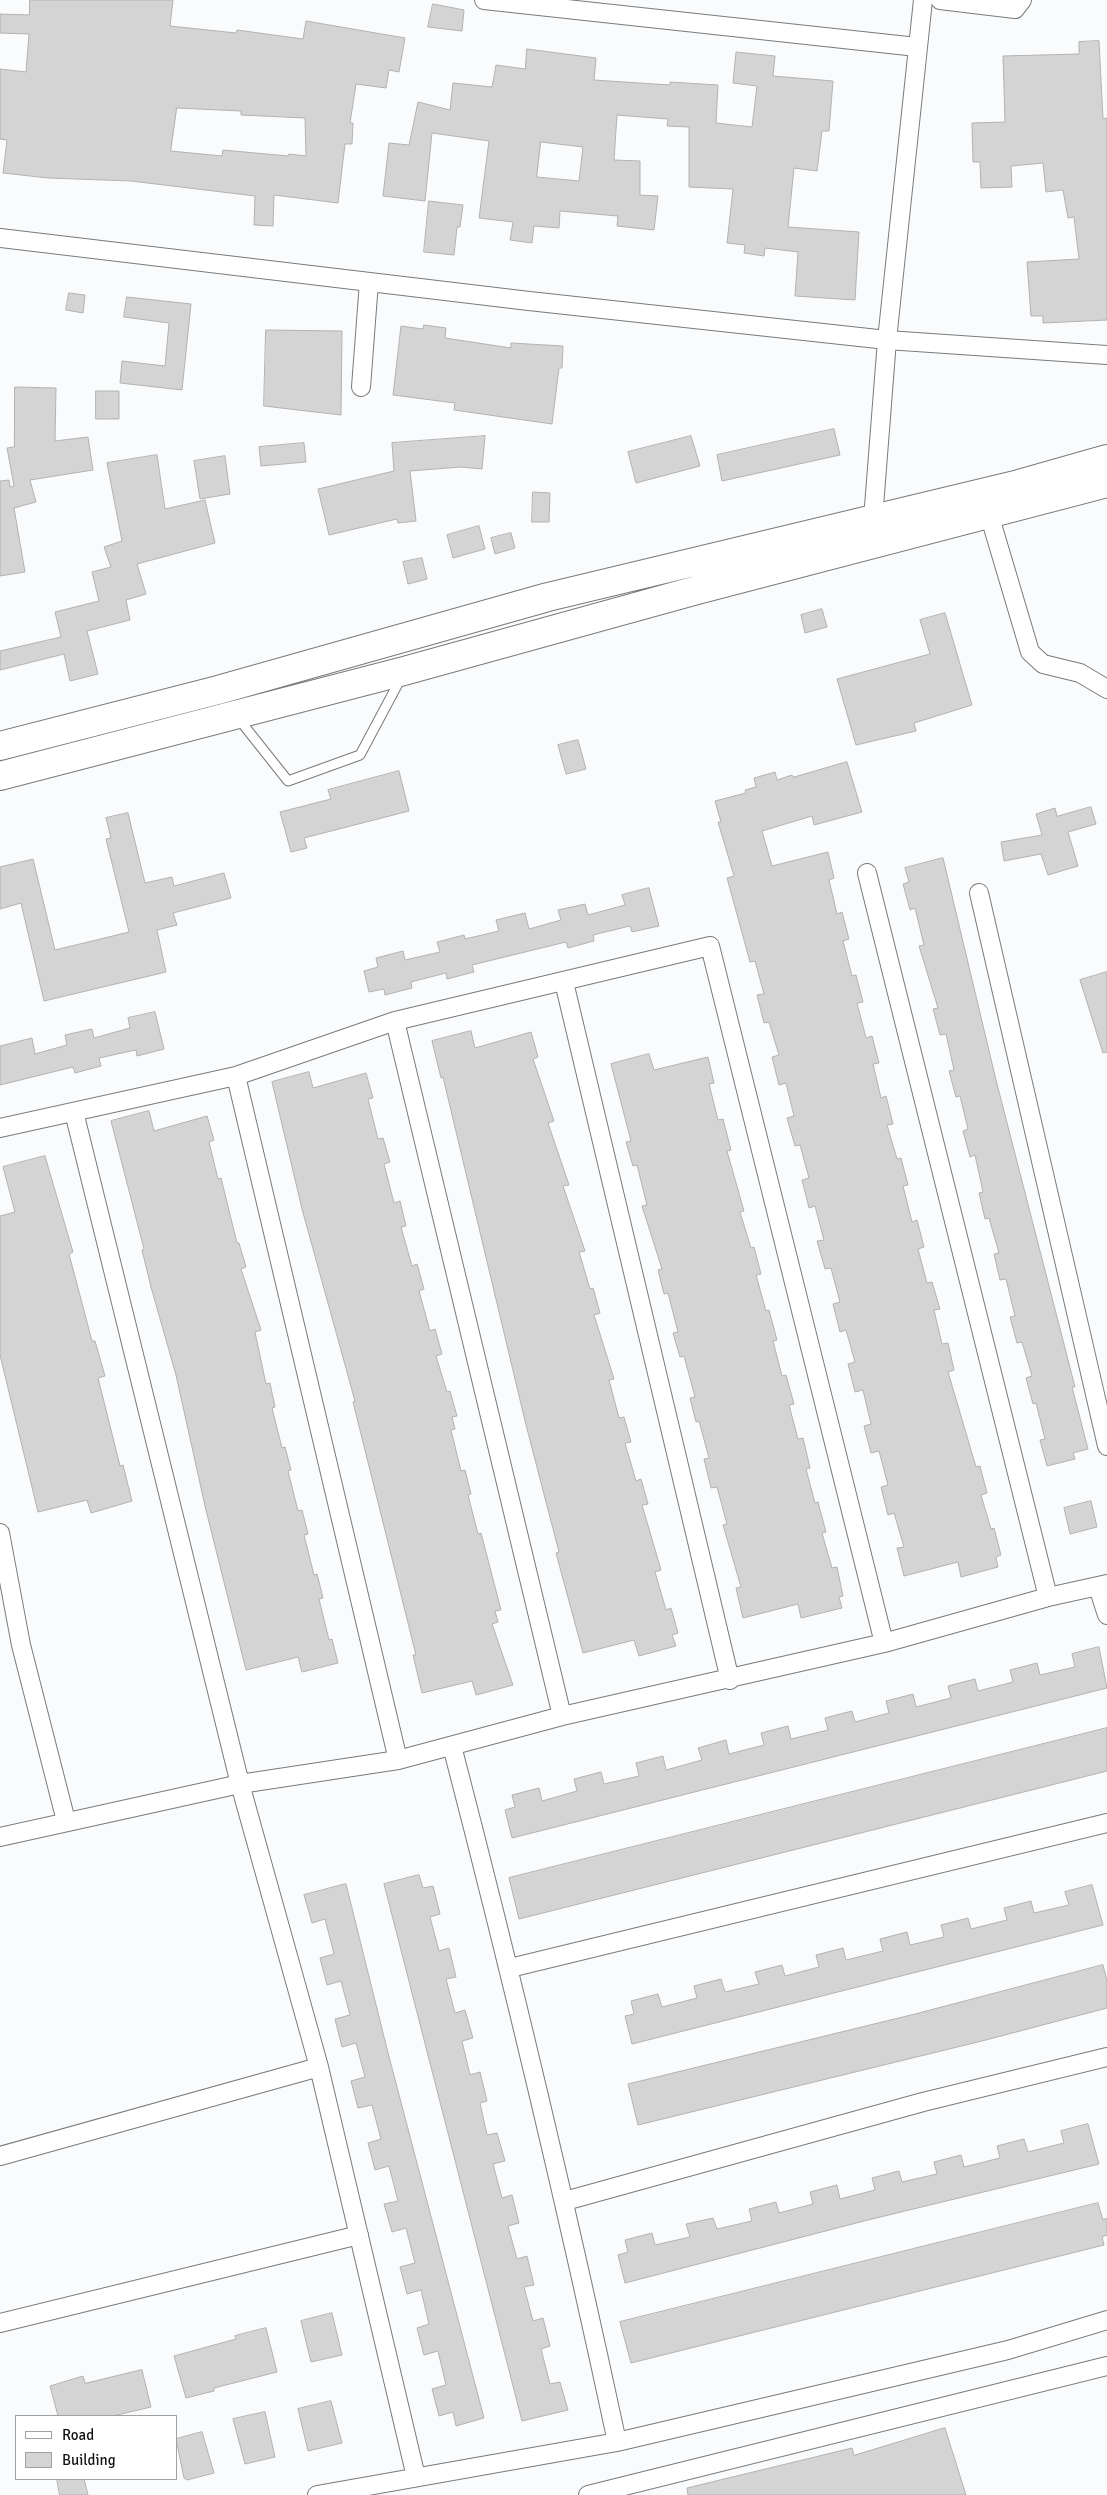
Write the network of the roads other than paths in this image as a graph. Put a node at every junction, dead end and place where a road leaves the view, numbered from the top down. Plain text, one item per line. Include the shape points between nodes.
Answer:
1 (484, 0) edge
2 (923, 0) edge
3 (940, 0) edge
4 (1022, 0) edge
5 (917, 47) junction
6 (0, 238) edge
7 (369, 282) junction
8 (887, 340) junction
9 (1107, 355) edge
10 (361, 387) dead end
11 (1107, 459) edge
12 (1107, 483) edge
13 (989, 514) junction
14 (873, 519) junction
15 (404, 671) junction
16 (1107, 689) edge
17 (235, 714) junction
18 (0, 746) edge
19 (0, 776) edge
20 (867, 873) dead end
21 (978, 892) dead end
22 (564, 982) junction
23 (395, 1021) junction
24 (236, 1076) junction
25 (74, 1112) junction
26 (0, 1128) edge
27 (1107, 1446) edge
28 (0, 1533) edge
29 (1103, 1586) edge
30 (1048, 1597) junction
31 (1107, 1615) edge
32 (884, 1643) junction
33 (730, 1680) junction
34 (562, 1716) junction
35 (452, 1746) junction
36 (398, 1760) junction
37 (240, 1784) junction
38 (66, 1821) junction
39 (1107, 1823) edge
40 (0, 1837) edge
41 (510, 1968) junction
42 (1107, 2057) edge
43 (320, 2067) junction
44 (0, 2156) edge
45 (565, 2201) junction
46 (358, 2235) junction
47 (1107, 2320) edge
48 (0, 2323) edge
49 (1107, 2366) edge
50 (617, 2442) junction
51 (416, 2478) junction
52 (317, 2495) edge
53 (588, 2495) edge

1 - 5 street
2 - 5 street
3 - 4 street via 1015,9
5 - 8 street
6 - 7 street
7 - 8 street
7 - 10 street
8 - 9 street
8 - 14 street
11 - 14 main road
12 - 13 main road
13 - 15 main road
13 - 16 street via 1030,652 1043,664 1080,673
14 - 18 main road via 548,597 218,690
15 - 17 main road
15 - 17 lane via 360,755 288,781
17 - 19 main road
20 - 30 street
21 - 27 street
22 - 23 street
22 - 32 street via 710,946
22 - 33 street
23 - 24 street
23 - 34 street
24 - 25 street
24 - 36 street
25 - 26 street
25 - 37 street
28 - 38 street via 21,1645
29 - 30 street
29 - 31 street
30 - 32 street
32 - 33 street
33 - 34 street
34 - 35 street
35 - 36 street
35 - 41 street
36 - 37 street
37 - 38 street
37 - 43 street
38 - 40 street
39 - 41 street
41 - 45 street
42 - 45 street via 923,2102
43 - 44 street
43 - 46 street
45 - 50 street
46 - 48 street
46 - 51 street
47 - 50 street via 1008,2350
49 - 53 street
50 - 51 street
51 - 52 street

